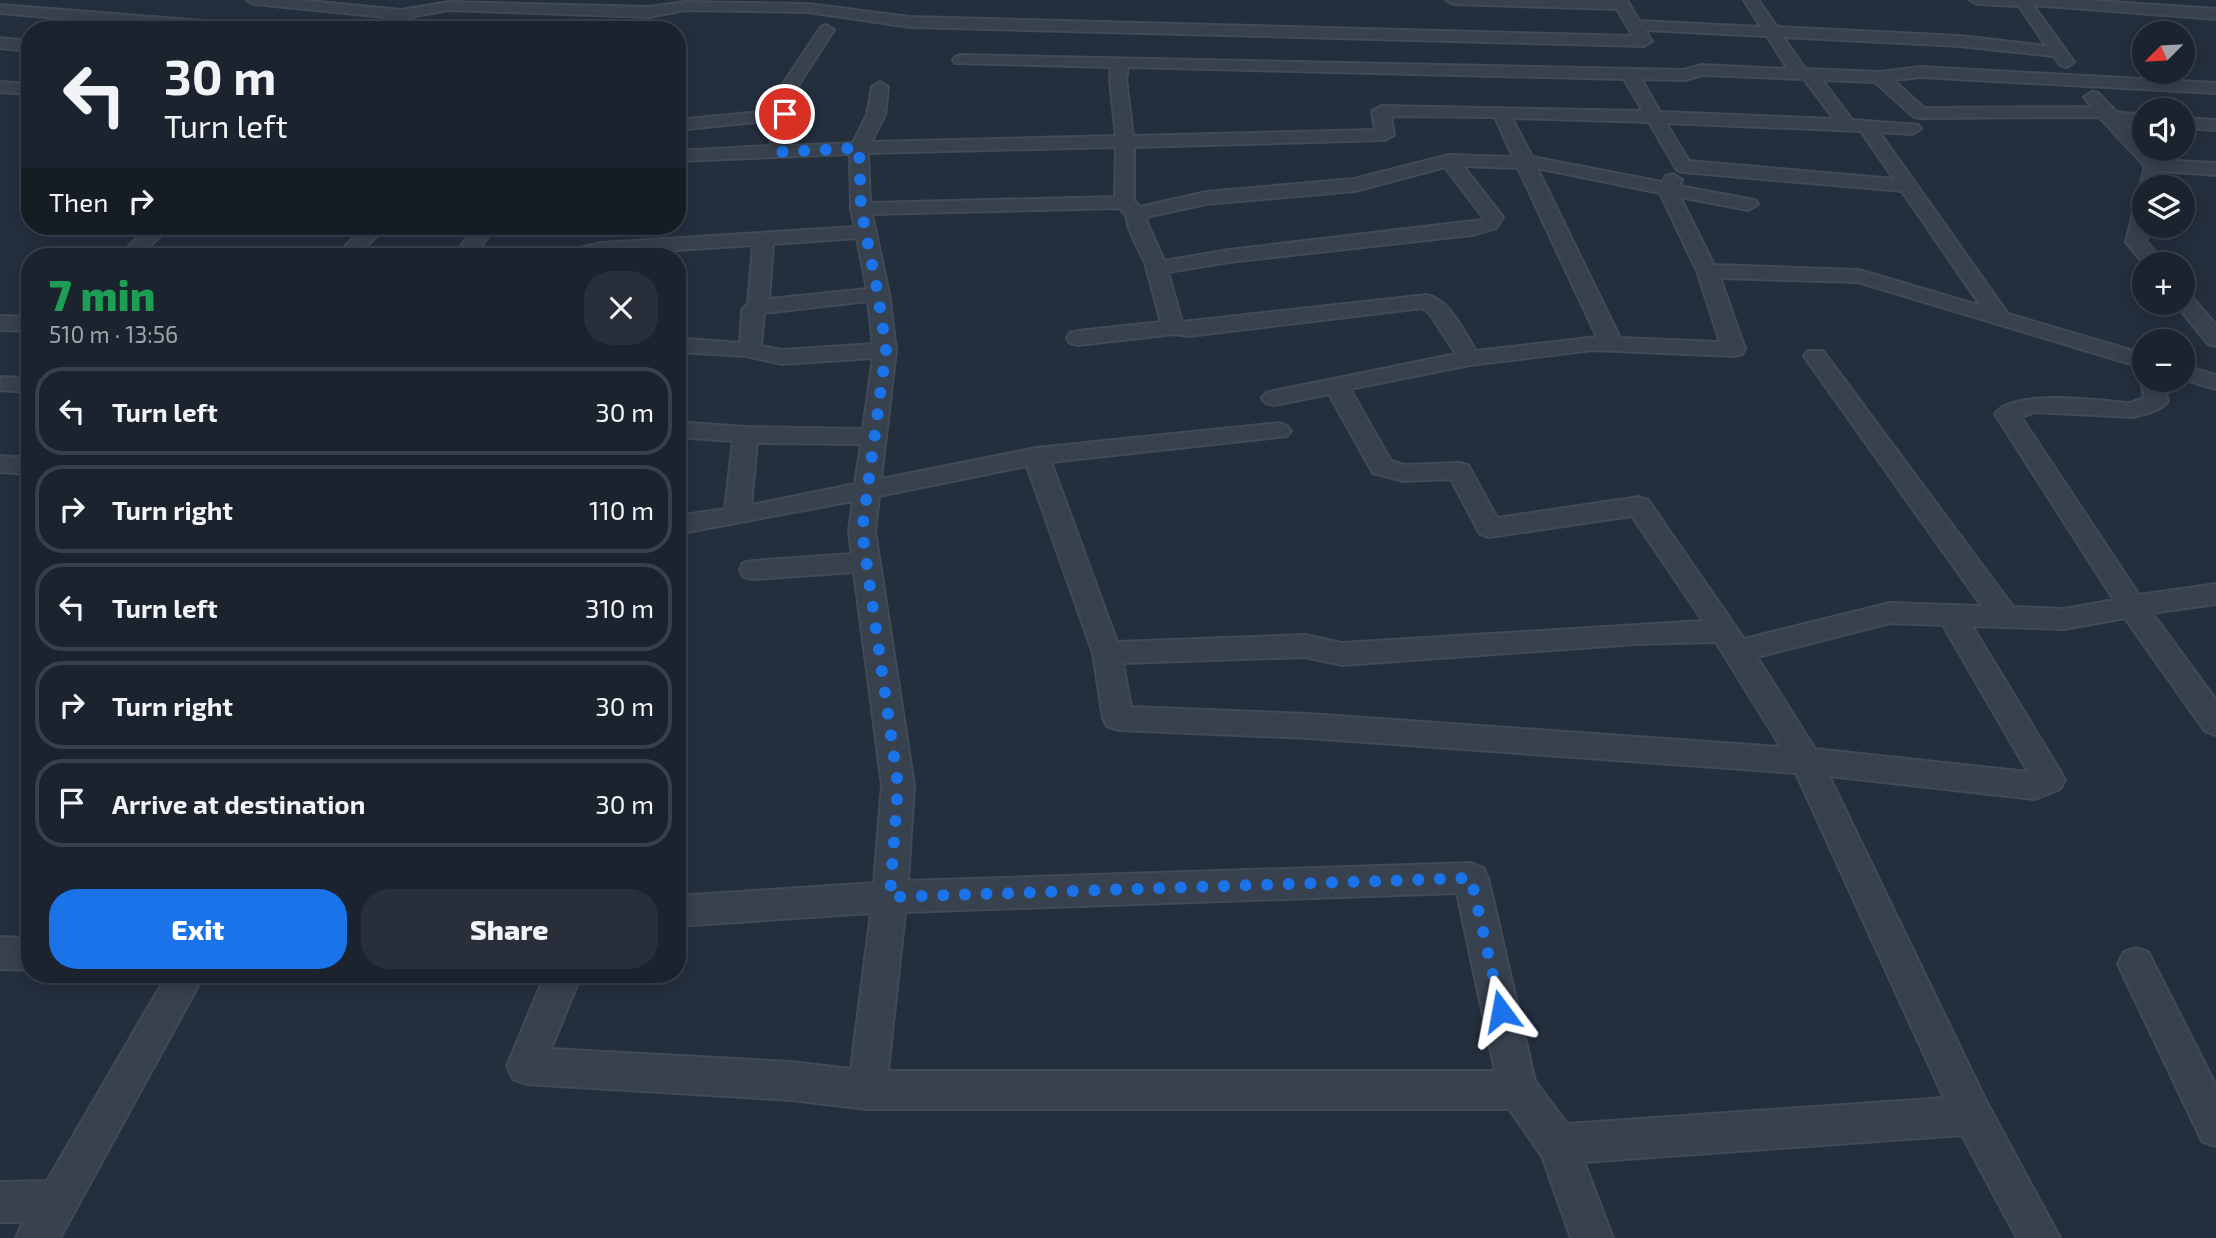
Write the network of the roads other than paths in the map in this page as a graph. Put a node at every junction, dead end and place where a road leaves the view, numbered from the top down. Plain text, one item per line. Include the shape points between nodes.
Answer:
1 (5, 0) edge
2 (254, 0) edge
3 (1454, 0) edge
4 (1751, 0) edge
5 (1977, 0) edge
6 (2022, 1) edge
7 (0, 3) edge
8 (1621, 3) edge
9 (810, 4) edge
10 (0, 9) edge
11 (399, 14) junction
12 (2216, 14) edge
13 (146, 21) edge
14 (388, 21) edge
15 (1634, 25) junction
16 (826, 30) dead end
17 (1772, 32) junction
18 (0, 43) edge
19 (21, 45) edge
20 (2059, 52) junction
21 (961, 60) dead end
22 (1120, 62) junction
23 (1629, 73) junction
24 (1804, 74) junction
25 (1879, 77) junction
26 (2079, 80) junction
27 (0, 86) edge
28 (880, 87) dead end
29 (21, 88) edge
30 (2216, 88) edge
31 (1501, 112) junction
32 (785, 114) junction
33 (2106, 114) junction
34 (1654, 116) junction
35 (2132, 118) edge
36 (686, 124) edge
37 (2195, 124) edge
38 (2216, 125) edge
39 (1856, 126) junction
40 (1912, 129) dead end
41 (1385, 135) junction
42 (1125, 142) junction
43 (859, 148) junction
44 (778, 152) junction
45 (686, 156) edge
46 (1449, 160) junction
47 (1526, 162) junction
48 (2154, 165) junction
49 (1683, 166) junction
50 (1420, 168) junction
51 (2216, 169) edge
52 (2152, 175) edge
53 (1908, 186) junction
54 (1667, 189) junction
55 (1748, 204) dead end
56 (1130, 208) junction
57 (863, 221) junction
58 (151, 235) edge
59 (367, 235) edge
60 (764, 238) junction
61 (137, 248) edge
62 (354, 248) edge
63 (616, 248) edge
64 (1157, 268) junction
65 (1707, 271) junction
66 (878, 294) junction
67 (2195, 305) edge
68 (758, 307) junction
69 (2216, 311) edge
70 (2195, 313) edge
71 (2001, 319) junction
72 (0, 323) edge
73 (21, 324) edge
74 (1174, 327) junction
75 (1078, 338) dead end
76 (2216, 339) edge
77 (1612, 344) junction
78 (686, 346) edge
79 (747, 350) junction
80 (886, 350) junction
81 (1815, 356) dead end
82 (2132, 357) edge
83 (1470, 358) junction
84 (2195, 376) edge
85 (2216, 382) edge
86 (2, 384) edge
87 (21, 385) edge
88 (1336, 385) junction
89 (2154, 392) edge
90 (1274, 398) dead end
91 (686, 430) edge
92 (1279, 431) dead end
93 (746, 435) junction
94 (874, 437) junction
95 (1036, 456) junction
96 (0, 464) edge
97 (21, 465) edge
98 (869, 488) junction
99 (737, 516) junction
100 (686, 524) edge
101 (867, 562) junction
102 (753, 570) dead end
103 (2216, 594) edge
104 (2132, 606) junction
105 (1951, 615) junction
106 (2005, 617) junction
107 (1731, 641) junction
108 (1107, 653) junction
109 (2216, 723) edge
110 (1806, 761) junction
111 (890, 897) junction
112 (686, 910) edge
113 (0, 953) edge
114 (21, 954) edge
115 (2136, 964) dead end
116 (181, 983) edge
117 (560, 983) edge
118 (867, 1090) junction
119 (1518, 1090) junction
120 (1972, 1115) junction
121 (2216, 1128) edge
122 (1558, 1144) junction
123 (58, 1201) junction
124 (0, 1202) edge
125 (37, 1238) edge
126 (1592, 1238) edge
127 (2039, 1238) edge

1 - 7 street
2 - 11 street
3 - 8 street
4 - 17 street
5 - 6 street
6 - 12 street
6 - 20 street
8 - 15 street
9 - 11 street via 685,6 649,12 449,6
9 - 15 street via 910,22 1644,41
10 - 13 street
11 - 14 street
15 - 17 street
16 - 32 street via 791,84
17 - 20 street via 1960,41
17 - 24 street
18 - 19 street
20 - 26 street
21 - 22 street
22 - 23 street
22 - 42 street
23 - 24 street
23 - 34 street
24 - 25 street
24 - 39 street
25 - 26 street via 1922,72
25 - 33 street via 1920,113
26 - 30 street
26 - 33 street
27 - 29 street
28 - 43 street via 876,115
31 - 34 street
31 - 41 street via 1381,111
31 - 47 street
32 - 36 street
32 - 44 street
33 - 35 street
33 - 48 street
34 - 39 street
34 - 49 street
37 - 38 street
39 - 40 street
39 - 53 street
41 - 42 street
41 - 50 street
42 - 43 street
42 - 56 street
43 - 44 street
43 - 57 street
44 - 45 street
46 - 47 street
46 - 50 street
46 - 64 street via 1493,217 1489,224
47 - 54 street
47 - 77 street
48 - 51 street
48 - 52 street
49 - 53 street
49 - 54 street
50 - 56 street via 1355,185 1288,188
53 - 71 street
54 - 55 street
54 - 65 street
56 - 57 street
56 - 64 street
57 - 60 street
57 - 66 street
58 - 61 street
59 - 62 street
60 - 63 street
60 - 68 street
64 - 74 street via 1166,314
65 - 71 street via 1859,276
65 - 77 street via 1734,349
66 - 68 street
66 - 80 street
67 - 69 street
68 - 79 street via 753,310 752,348
70 - 76 street
71 - 82 street
72 - 73 street
74 - 75 street
74 - 83 street via 1189,329 1427,301
77 - 83 street
78 - 79 street
79 - 80 street via 782,358
80 - 94 street
81 - 106 street
83 - 88 street
84 - 85 street
86 - 87 street
88 - 90 street
88 - 107 street via 1382,467 1404,474 1459,471 1489,528 1639,506
89 - 104 street via 2156,401 2133,410 2033,405 2007,414
91 - 93 street
92 - 95 street
93 - 94 street
93 - 99 street
94 - 98 street
95 - 98 street
95 - 108 street
96 - 97 street
98 - 99 street
98 - 101 street via 862,531
99 - 100 street
101 - 102 street
101 - 111 street via 898,785
103 - 104 street
104 - 106 street via 2064,619
104 - 109 street
105 - 106 street
105 - 107 street via 1890,613
105 - 110 street via 2049,780 2035,786
107 - 108 street via 1636,634 1342,654 1304,646
107 - 110 street
108 - 110 street via 1118,718 1309,726
110 - 120 street
111 - 112 street
111 - 118 street
111 - 119 street via 1471,878
113 - 114 street
115 - 121 street
116 - 123 street
117 - 118 street via 526,1066 791,1081
118 - 119 street
119 - 122 street
120 - 122 street
120 - 127 street
122 - 126 street
123 - 124 street
123 - 125 street

